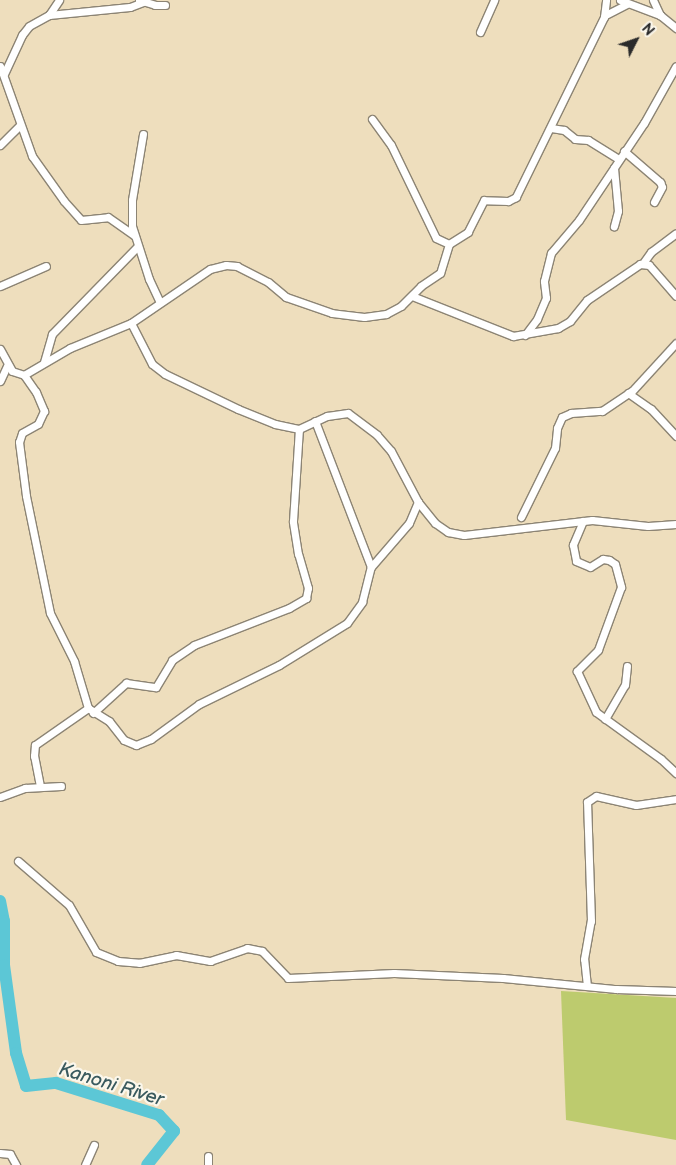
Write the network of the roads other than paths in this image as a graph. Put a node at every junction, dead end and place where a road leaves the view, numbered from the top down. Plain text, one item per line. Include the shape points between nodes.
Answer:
1 (59, 0) edge
2 (494, 0) edge
3 (606, 0) edge
4 (653, 0) edge
5 (141, 1) edge
6 (624, 2) edge
7 (640, 3) edge
8 (165, 4) dead end
9 (49, 15) junction
10 (660, 15) junction
11 (603, 20) junction
12 (676, 28) edge
13 (480, 32) dead end
14 (0, 66) edge
15 (676, 66) edge
16 (4, 74) junction
17 (372, 119) dead end
18 (20, 125) junction
19 (551, 128) junction
20 (143, 134) dead end
21 (0, 144) edge
22 (624, 150) junction
23 (618, 159) junction
24 (614, 168) junction
25 (654, 202) dead end
26 (614, 226) dead end
27 (676, 233) edge
28 (134, 235) junction
29 (449, 244) junction
30 (137, 247) junction
31 (643, 263) junction
32 (46, 266) dead end
33 (0, 286) edge
34 (412, 296) junction
35 (676, 296) edge
36 (160, 303) junction
37 (131, 323) junction
38 (525, 335) junction
39 (676, 343) edge
40 (0, 349) edge
41 (44, 362) junction
42 (7, 366) junction
43 (24, 375) junction
44 (0, 381) edge
45 (628, 393) junction
46 (314, 422) junction
47 (299, 429) junction
48 (676, 436) edge
49 (418, 502) junction
50 (521, 517) dead end
51 (583, 521) junction
52 (676, 524) edge
53 (371, 567) junction
54 (628, 666) dead end
55 (91, 711) junction
56 (605, 719) junction
57 (676, 773) edge
58 (40, 786) junction
59 (61, 786) dead end
60 (0, 797) edge
61 (676, 798) edge
62 (18, 861) dead end
63 (587, 986) junction
64 (676, 992) edge
65 (94, 1145) dead end
66 (0, 1153) edge
67 (208, 1156) dead end
68 (16, 1165) edge
69 (85, 1165) edge
70 (208, 1165) edge

1 - 9 street
2 - 13 street
3 - 11 street
4 - 10 street
5 - 8 street
5 - 9 street via 130,7
6 - 7 street
6 - 11 street
7 - 10 street
9 - 16 street via 29,26 22,35
10 - 12 street
11 - 19 street
14 - 16 street
15 - 22 street via 653,108
16 - 18 street
17 - 29 street via 388,139 436,238
18 - 21 street
18 - 28 street via 41,171 78,218 85,221 108,217
19 - 23 street via 564,130 575,139 588,140
19 - 29 street via 516,197 508,201 484,200 468,232
20 - 28 street via 132,200
22 - 23 street
22 - 25 street via 660,182 662,188
23 - 24 street
24 - 26 street via 618,211
24 - 38 street via 551,254 544,281 546,298 537,319
27 - 31 street via 651,252
28 - 30 street
29 - 34 street via 440,273
30 - 36 street
30 - 41 street via 52,334
31 - 35 street
31 - 38 street via 587,300 564,325
32 - 33 street
34 - 36 street via 386,314 364,317 332,314 303,305 268,282 226,264 210,268
34 - 38 street via 505,334
36 - 37 street
37 - 41 street
37 - 47 street via 152,364 166,374 238,409 275,424
39 - 45 street via 655,369
40 - 42 street
41 - 43 street
42 - 43 street
42 - 44 street
43 - 55 street via 44,411 38,424 19,438 34,535 50,614 74,661
45 - 48 street via 651,409
45 - 50 street via 599,413 571,413 562,418 557,428 555,448
46 - 47 street
46 - 49 street via 348,413 363,423 391,452
46 - 53 street
47 - 55 street via 293,521 308,588 306,598 289,608 194,644 172,660 156,687 126,683
49 - 51 street via 435,523 448,532 464,535
49 - 53 street via 409,523
51 - 52 street via 648,526
51 - 56 street via 572,545 576,561 590,567 603,559 609,560 615,564 620,580 620,592 598,650 577,671 591,706
53 - 55 street via 362,602 347,623 279,665 199,704 142,744 128,743 109,721
54 - 56 street via 625,685
55 - 58 street via 35,745
56 - 57 street
58 - 59 street
58 - 60 street
61 - 63 street via 636,805 596,796 587,802 591,921 584,959
62 - 63 street via 69,906 96,952 118,961 139,964 176,955 210,961 247,948 262,951 288,978 394,973
63 - 64 street
65 - 69 street
66 - 68 street via 10,1154
67 - 70 street

